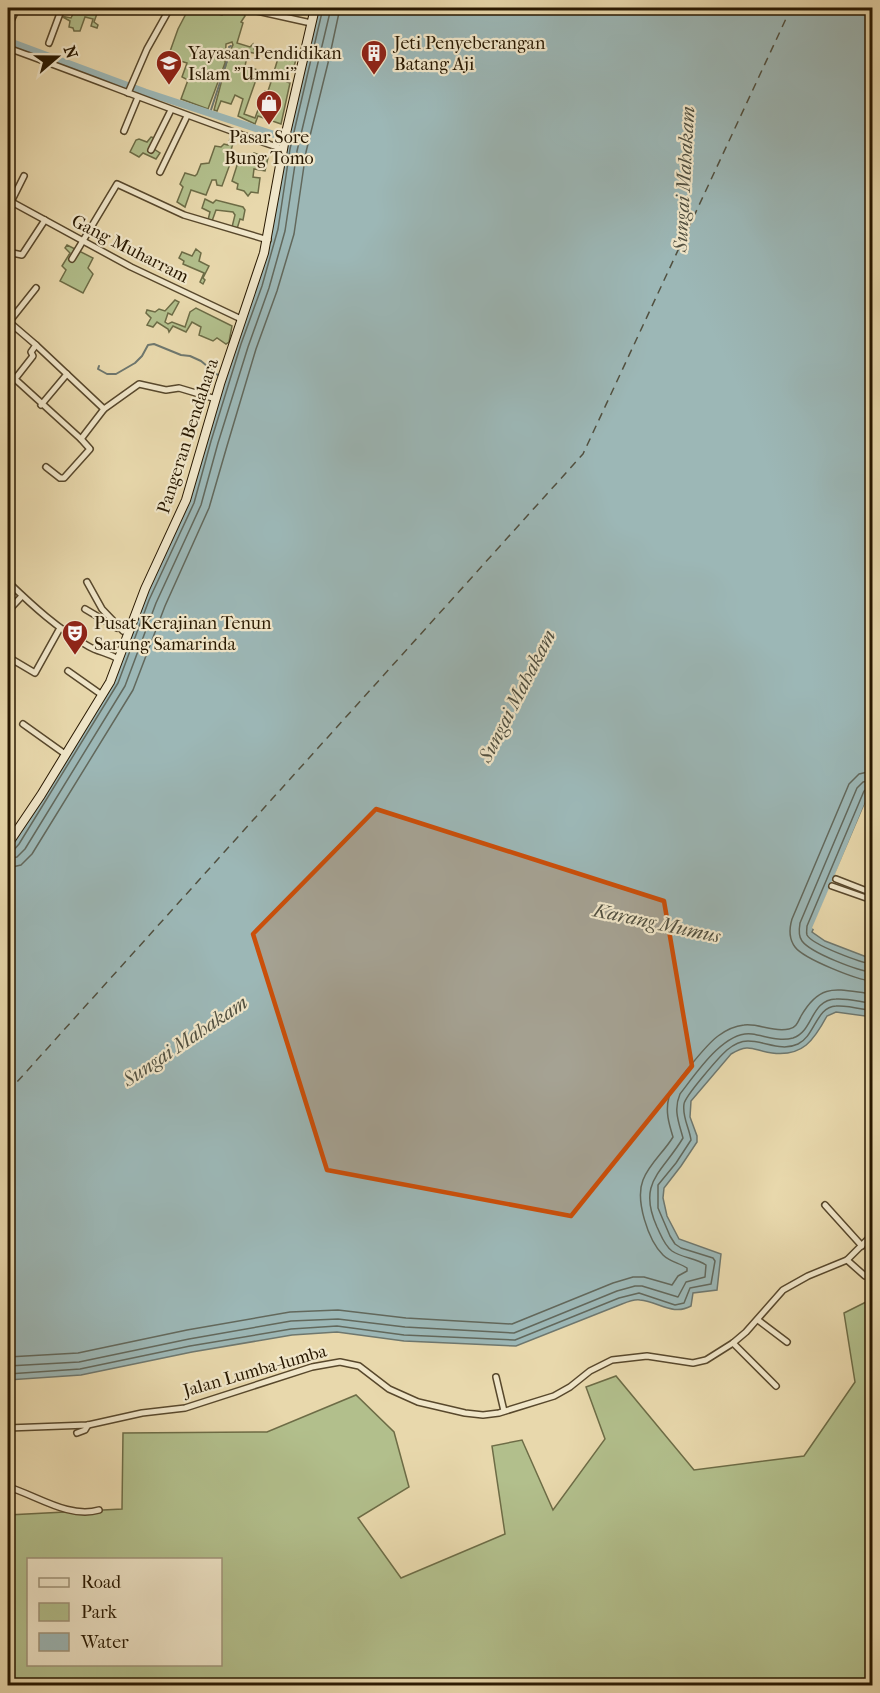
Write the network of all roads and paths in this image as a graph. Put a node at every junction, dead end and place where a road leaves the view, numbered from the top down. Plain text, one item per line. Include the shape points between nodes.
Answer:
1 (17, 8) edge
2 (62, 8) edge
3 (170, 8) edge
4 (243, 8) edge
5 (315, 8) edge
6 (311, 23) junction
7 (8, 30) edge
8 (49, 43) dead end
9 (8, 48) edge
10 (129, 90) junction
11 (138, 97) junction
12 (171, 110) junction
13 (187, 116) junction
14 (124, 131) dead end
15 (283, 147) junction
16 (151, 150) dead end
17 (160, 172) dead end
18 (24, 176) dead end
19 (9, 201) edge
20 (45, 220) junction
21 (268, 240) junction
22 (83, 242) junction
23 (8, 252) edge
24 (72, 259) dead end
25 (36, 288) dead end
26 (242, 319) junction
27 (8, 321) edge
28 (36, 345) junction
29 (68, 374) junction
30 (216, 399) junction
31 (41, 405) junction
32 (104, 409) junction
33 (81, 440) junction
34 (46, 467) dead end
35 (8, 582) edge
36 (87, 582) dead end
37 (22, 596) junction
38 (85, 609) dead end
39 (8, 611) edge
40 (60, 628) junction
41 (126, 632) junction
42 (8, 657) edge
43 (118, 658) junction
44 (68, 670) dead end
45 (102, 695) junction
46 (23, 724) dead end
47 (65, 754) junction
48 (8, 844) edge
49 (836, 879) dead end
50 (832, 886) dead end
51 (873, 893) edge
52 (873, 900) edge
53 (873, 921) edge
54 (873, 932) edge
55 (825, 1205) dead end
56 (873, 1235) edge
57 (862, 1246) junction
58 (847, 1260) junction
59 (873, 1276) edge
60 (758, 1320) junction
61 (787, 1342) dead end
62 (733, 1343) junction
63 (496, 1377) dead end
64 (776, 1386) dead end
65 (504, 1411) junction
66 (88, 1425) junction
67 (8, 1428) edge
68 (77, 1433) dead end
69 (8, 1487) edge
70 (99, 1510) dead end

1 - 7 street
2 - 8 street
3 - 10 street
4 - 6 street
5 - 6 street, Pangeran Bendahara
6 - 15 street, Pangeran Bendahara
9 - 10 street
10 - 11 street
11 - 12 street
11 - 14 street
12 - 13 street
12 - 16 street
13 - 15 street
13 - 17 street
15 - 21 street, Pangeran Bendahara
18 - 19 street
19 - 20 street, Gang Muharram
20 - 22 street, Gang Muharram
20 - 23 street via 23,255
21 - 22 street via 184,215 116,184
21 - 26 street, Pangeran Bendahara
22 - 24 street
22 - 26 street, Gang Muharram
25 - 27 street
26 - 30 street, Pangeran Bendahara
27 - 28 street
28 - 29 street
28 - 31 street via 33,356 14,378
29 - 31 street
29 - 32 street
30 - 32 street via 179,388 166,390 141,383
30 - 41 street, Pangeran Bendahara via 186,500
31 - 33 street
32 - 33 street
33 - 34 street via 90,449 64,478
35 - 37 street
36 - 41 street via 102,609
37 - 39 street
37 - 40 street
38 - 41 street
40 - 42 street via 35,673
40 - 43 street
41 - 43 street, Pangeran Bendahara
43 - 45 street, Pangeran Bendahara
44 - 45 street
45 - 47 street, Pangeran Bendahara
46 - 47 street
47 - 48 street, Pangeran Bendahara
49 - 51 street
50 - 52 street
53 - 54 street
55 - 57 street
56 - 57 street, Jalan Lumba-lumba
57 - 58 street, Jalan Lumba-lumba
58 - 59 street via 865,1276
58 - 60 street, Jalan Lumba-lumba via 788,1287
60 - 61 street
60 - 62 street, Jalan Lumba-lumba
62 - 64 street
62 - 65 street, Jalan Lumba-lumba via 696,1363 647,1356 612,1360 554,1396
63 - 65 street
65 - 66 street, Jalan Lumba-lumba via 483,1415 418,1402 389,1389 359,1366 340,1362 312,1367 192,1407
66 - 67 street, Jalan Lumba-lumba
66 - 68 street
69 - 70 street via 74,1511

